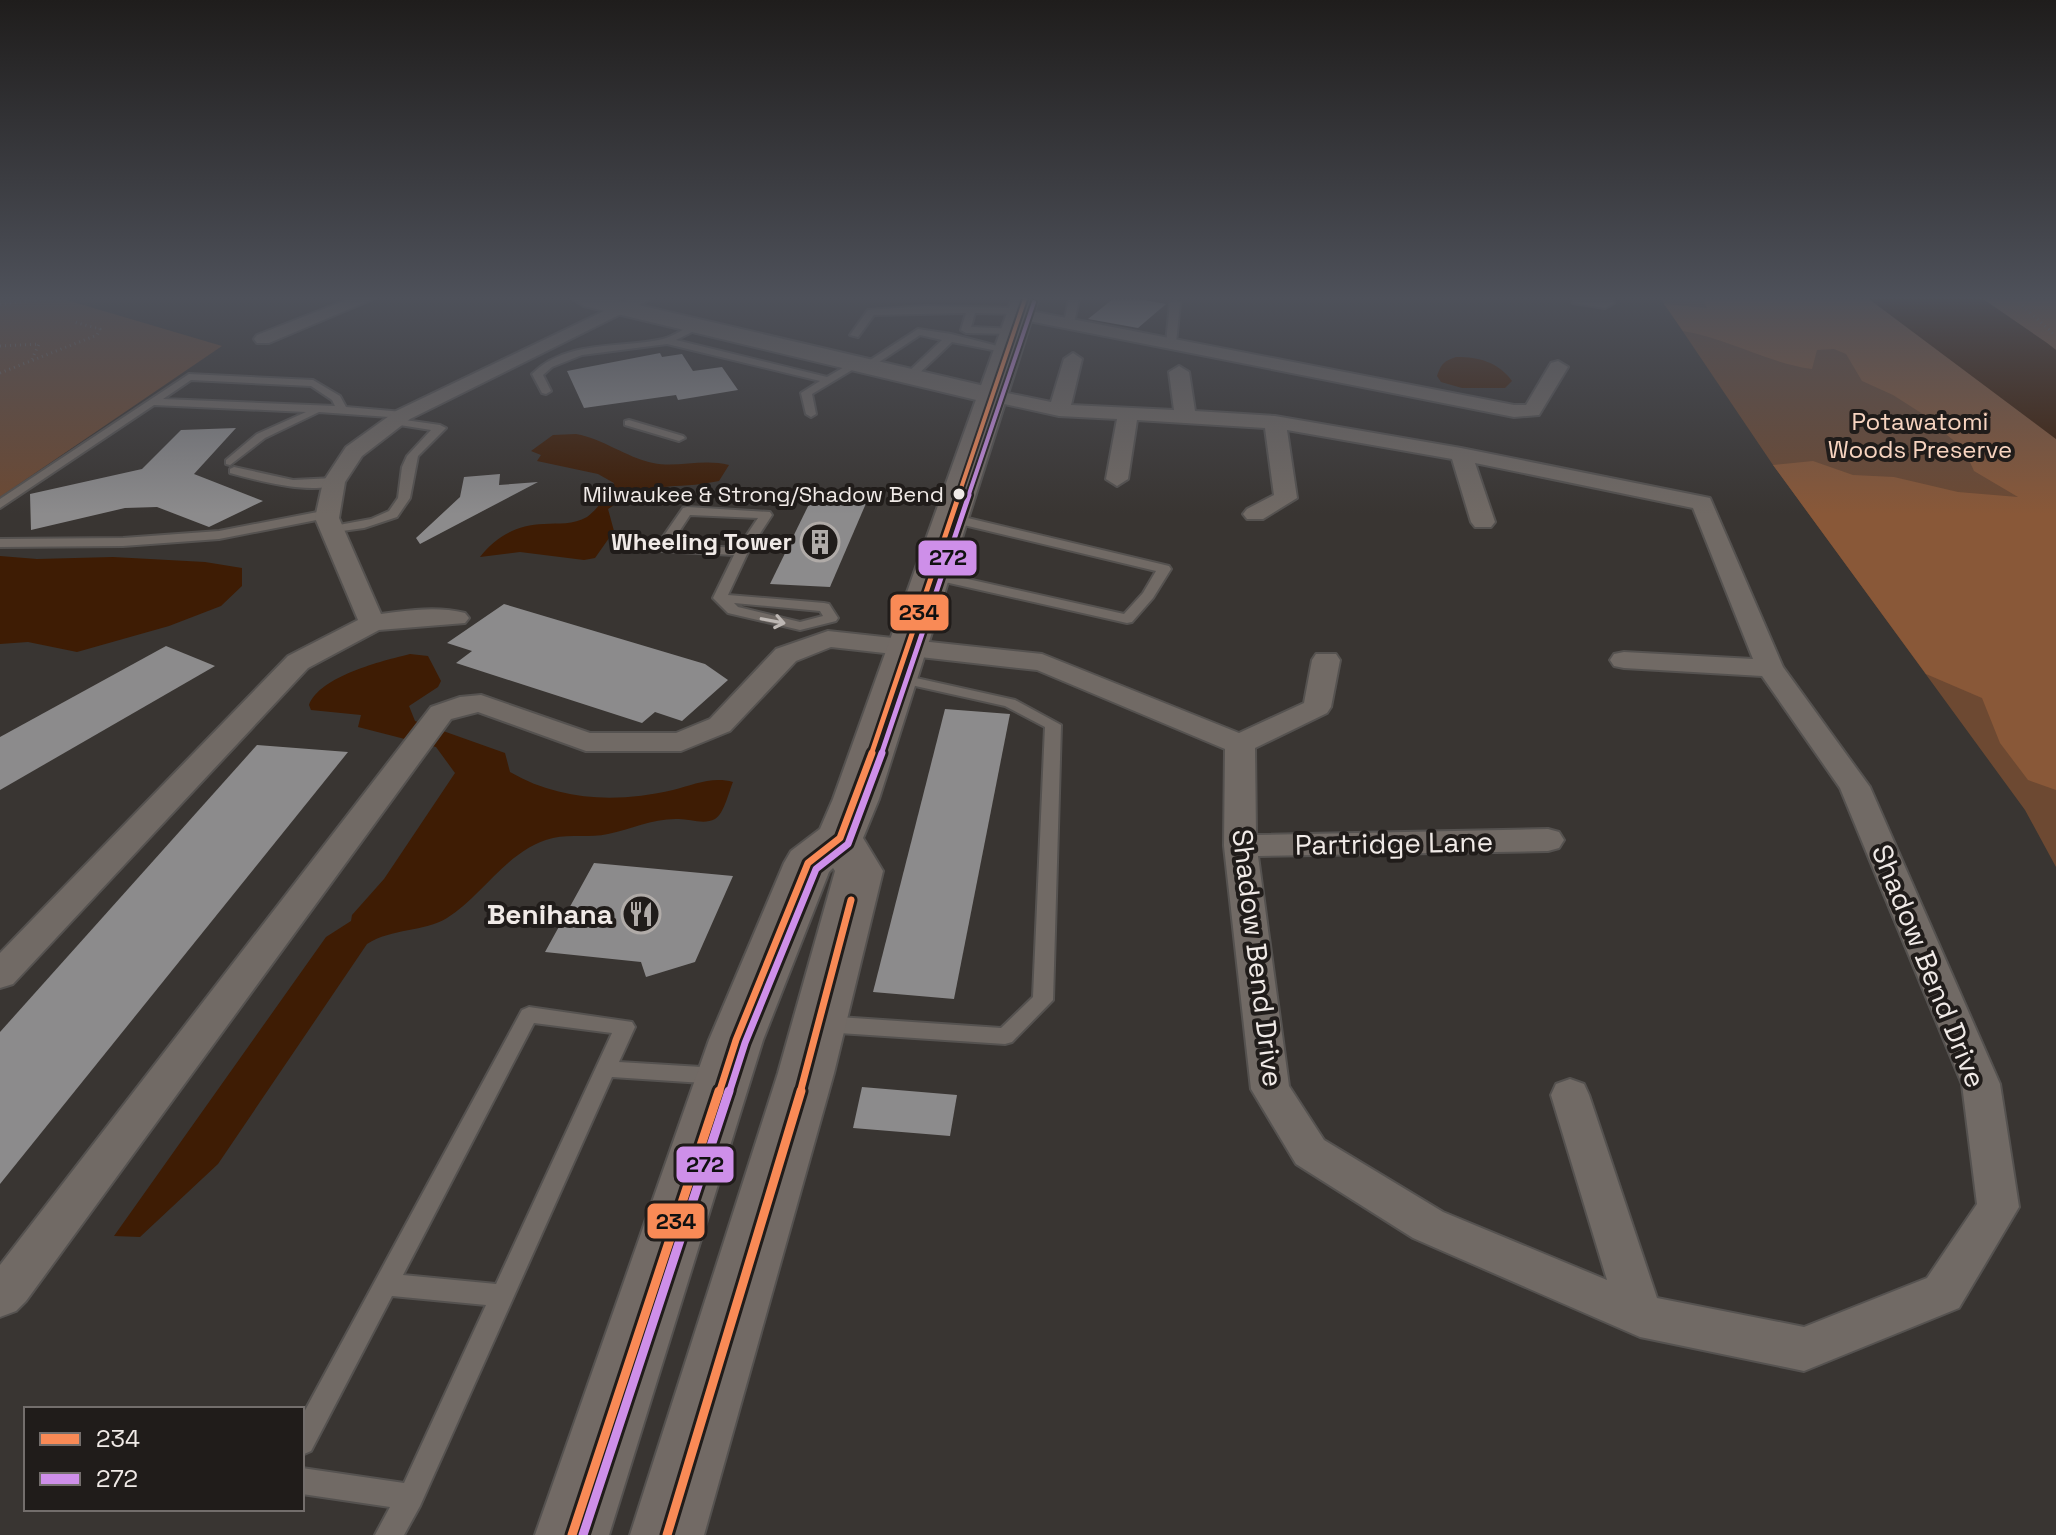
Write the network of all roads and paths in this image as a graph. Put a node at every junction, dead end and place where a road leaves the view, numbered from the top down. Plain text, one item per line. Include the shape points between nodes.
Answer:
1 (495, 371) edge
2 (541, 371) edge
3 (790, 371) edge
4 (850, 371) edge
5 (887, 371) edge
6 (916, 371) edge
7 (1001, 371) edge
8 (1070, 371) edge
9 (1310, 371) edge
10 (1556, 371) edge
11 (1179, 372) dead end
12 (910, 376) junction
13 (829, 380) junction
14 (546, 391) dead end
15 (993, 396) junction
16 (152, 402) junction
17 (319, 409) junction
18 (342, 410) junction
19 (1059, 410) junction
20 (811, 414) dead end
21 (1185, 415) junction
22 (1128, 416) junction
23 (397, 418) junction
24 (1275, 422) junction
25 (629, 423) dead end
26 (679, 438) dead end
27 (1461, 454) junction
28 (1117, 479) dead end
29 (334, 482) junction
30 (0, 504) edge
31 (1255, 514) dead end
32 (951, 518) junction
33 (330, 522) junction
34 (1483, 522) dead end
35 (0, 543) edge
36 (742, 552) junction
37 (932, 575) junction
38 (720, 598) junction
39 (456, 618) dead end
40 (372, 623) junction
41 (821, 631) junction
42 (1326, 660) dead end
43 (1624, 660) dead end
44 (902, 663) junction
45 (1770, 668) junction
46 (1240, 744) junction
47 (840, 838) junction
48 (1548, 840) dead end
49 (1240, 846) junction
50 (0, 975) edge
51 (819, 1023) junction
52 (608, 1069) junction
53 (722, 1077) junction
54 (1570, 1095) dead end
55 (386, 1284) junction
56 (0, 1296) edge
57 (504, 1296) junction
58 (1640, 1316) junction
59 (304, 1438) edge
60 (304, 1481) edge
61 (411, 1497) junction
62 (389, 1535) edge
63 (572, 1535) edge
64 (667, 1535) edge

1 - 23 street
2 - 14 lane via 537,374
3 - 13 lane
4 - 13 lane
5 - 12 street
6 - 12 lane
7 - 15 main road
8 - 19 street
9 - 10 street via 1514,411 1532,411
11 - 21 street
12 - 15 street
13 - 20 lane via 806,393
15 - 19 street, Shadow Bend Drive
15 - 32 main road
16 - 17 lane
16 - 18 lane via 189,377 313,383 336,398
16 - 30 lane
17 - 18 lane
17 - 29 lane via 261,436 232,466 273,482
18 - 23 lane
19 - 22 street, Shadow Bend Drive
21 - 22 street, Shadow Bend Drive
21 - 24 street, Shadow Bend Drive
22 - 28 street
23 - 29 street via 354,452
23 - 33 lane via 440,428 407,465 404,500 392,516
24 - 27 street, Shadow Bend Drive
24 - 31 street via 1286,498
25 - 26 lane
27 - 34 street
27 - 45 street, Shadow Bend Drive via 1702,503
29 - 33 street
32 - 37 main road
32 - 37 lane via 1164,569 1127,619
33 - 35 lane via 123,542
33 - 40 street
36 - 36 lane via 715,550 662,547 687,511 766,515
36 - 38 lane
37 - 44 main road
38 -> 41 lane via 733,610
38 - 41 lane via 824,607
39 - 40 street
40 - 50 street via 298,662
41 - 44 street via 828,639
41 - 56 street via 786,655 720,725 681,742 586,742 481,703 441,713
42 - 46 street via 1317,707
43 - 45 street
44 - 46 street via 1042,662
44 - 47 main road
44 - 51 lane via 1010,703 1053,725 1043,1000 1005,1036
45 - 58 street, Shadow Bend Drive via 1855,787 1981,1084 1998,1207 1943,1293 1804,1349
46 - 49 street, Shadow Bend Drive
47 - 51 main road via 859,871
47 - 53 main road via 808,863
48 - 49 street, Partridge Lane
49 - 58 street, Shadow Bend Drive via 1270,1089 1310,1152 1428,1225
51 - 64 main road
52 - 53 lane
52 - 55 lane via 625,1027 529,1015
52 - 57 lane
53 - 63 main road
54 - 58 street
55 - 57 lane
55 - 59 lane
57 - 61 lane
60 - 61 lane
61 - 62 lane

